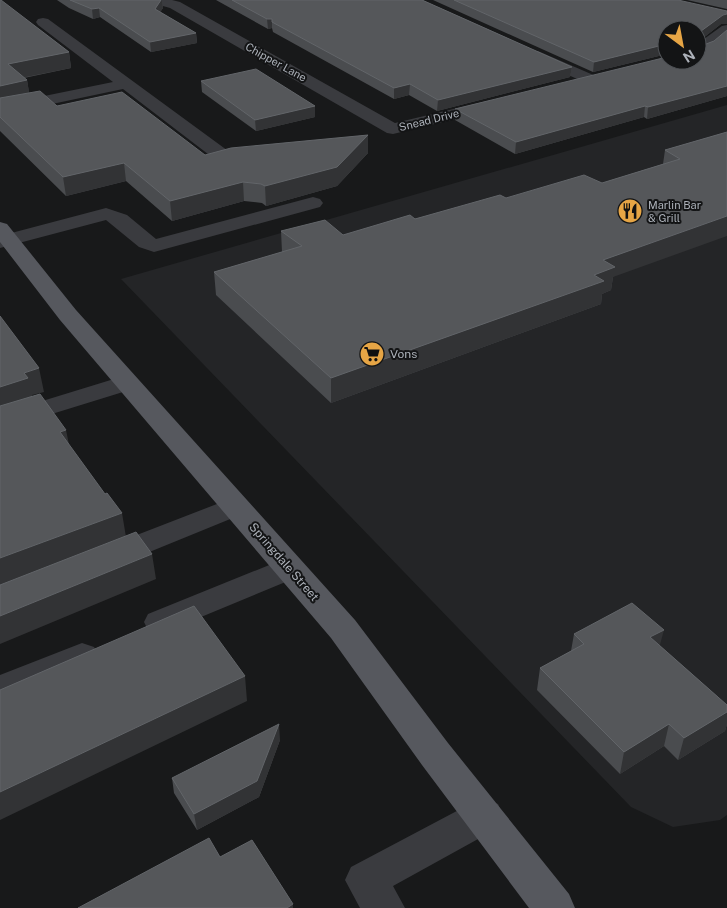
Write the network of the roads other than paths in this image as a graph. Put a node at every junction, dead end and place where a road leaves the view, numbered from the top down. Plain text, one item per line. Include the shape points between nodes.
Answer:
1 (157, 0) edge
2 (44, 22) dead end
3 (727, 29) edge
4 (707, 45) edge
5 (522, 48) edge
6 (609, 76) edge
7 (592, 80) junction
8 (126, 84) junction
9 (563, 87) edge
10 (506, 101) edge
11 (0, 110) edge
12 (393, 128) joint
13 (228, 160) edge
14 (312, 203) dead end
15 (3, 237) edge
16 (127, 383) junction
17 (0, 422) edge
18 (235, 506) junction
19 (81, 568) edge
20 (289, 568) junction
21 (0, 690) edge
22 (484, 816) junction
23 (384, 908) edge
24 (554, 908) edge

1 - 12 street, Chipper Lane via 175,5
2 - 8 street
3 - 4 street
5 - 7 street
6 - 7 street
7 - 9 street
8 - 11 street
8 - 13 street
10 - 12 street, Snead Drive
14 - 15 street via 154,246 143,243 116,216 106,214
15 - 16 main road, Springdale Street
16 - 17 street
16 - 18 main road, Springdale Street
18 - 19 street
18 - 20 main road, Springdale Street
20 - 21 street
20 - 22 main road, Springdale Street via 344,629
22 - 23 street via 365,880
22 - 24 main road, Springdale Street

